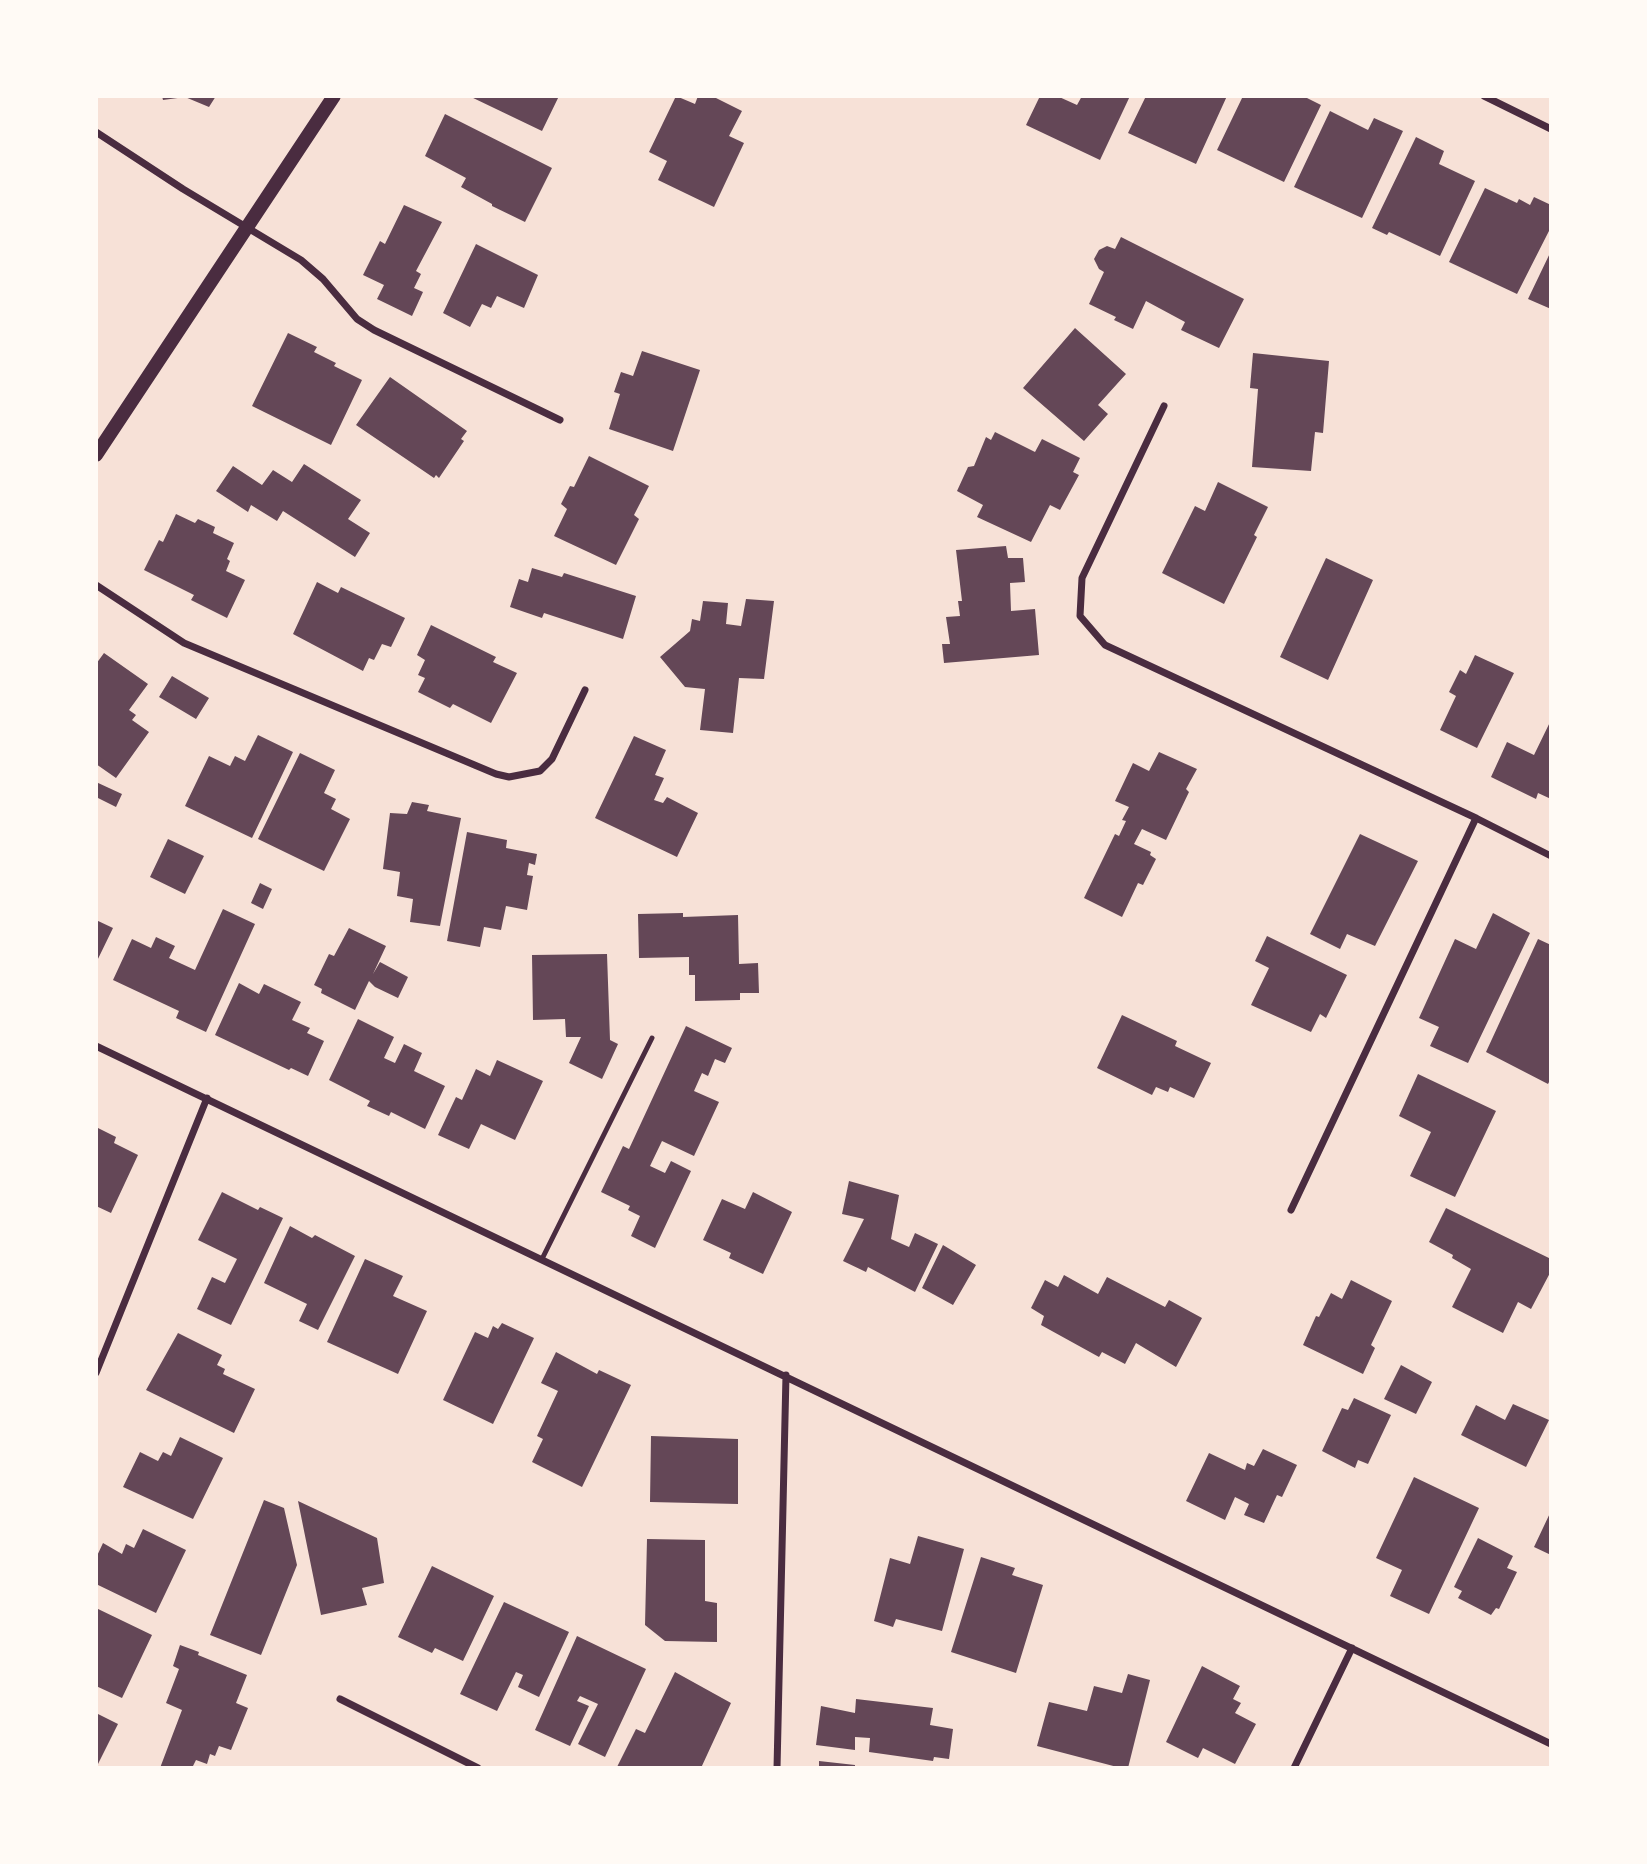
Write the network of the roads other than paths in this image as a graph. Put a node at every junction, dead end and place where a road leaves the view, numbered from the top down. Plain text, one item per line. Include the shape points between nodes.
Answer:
1 (334, 96) edge
2 (1484, 96) edge
3 (1551, 130) edge
4 (96, 132) edge
5 (247, 229) junction
6 (1164, 406) dead end
7 (560, 420) dead end
8 (96, 455) edge
9 (96, 584) edge
10 (586, 690) dead end
11 (1476, 818) junction
12 (1551, 856) edge
13 (652, 1038) dead end
14 (96, 1046) edge
15 (207, 1098) junction
16 (1291, 1210) dead end
17 (542, 1259) junction
18 (96, 1373) edge
19 (786, 1376) junction
20 (1352, 1648) junction
21 (340, 1699) dead end
22 (1551, 1744) edge
23 (478, 1768) edge
24 (777, 1768) edge
25 (1294, 1768) edge

1 - 5 main road
2 - 3 street
4 - 5 street
5 - 7 street via 301,260 323,278 357,319 374,330
5 - 8 main road
6 - 11 street via 1082,578 1080,616 1105,645
9 - 10 street via 184,643 509,777 540,771 552,759
11 - 12 street
11 - 16 street
13 - 17 lane
14 - 15 street
15 - 17 street
15 - 18 street
17 - 19 street
19 - 20 street
19 - 24 street
20 - 22 street
20 - 25 street
21 - 23 street

